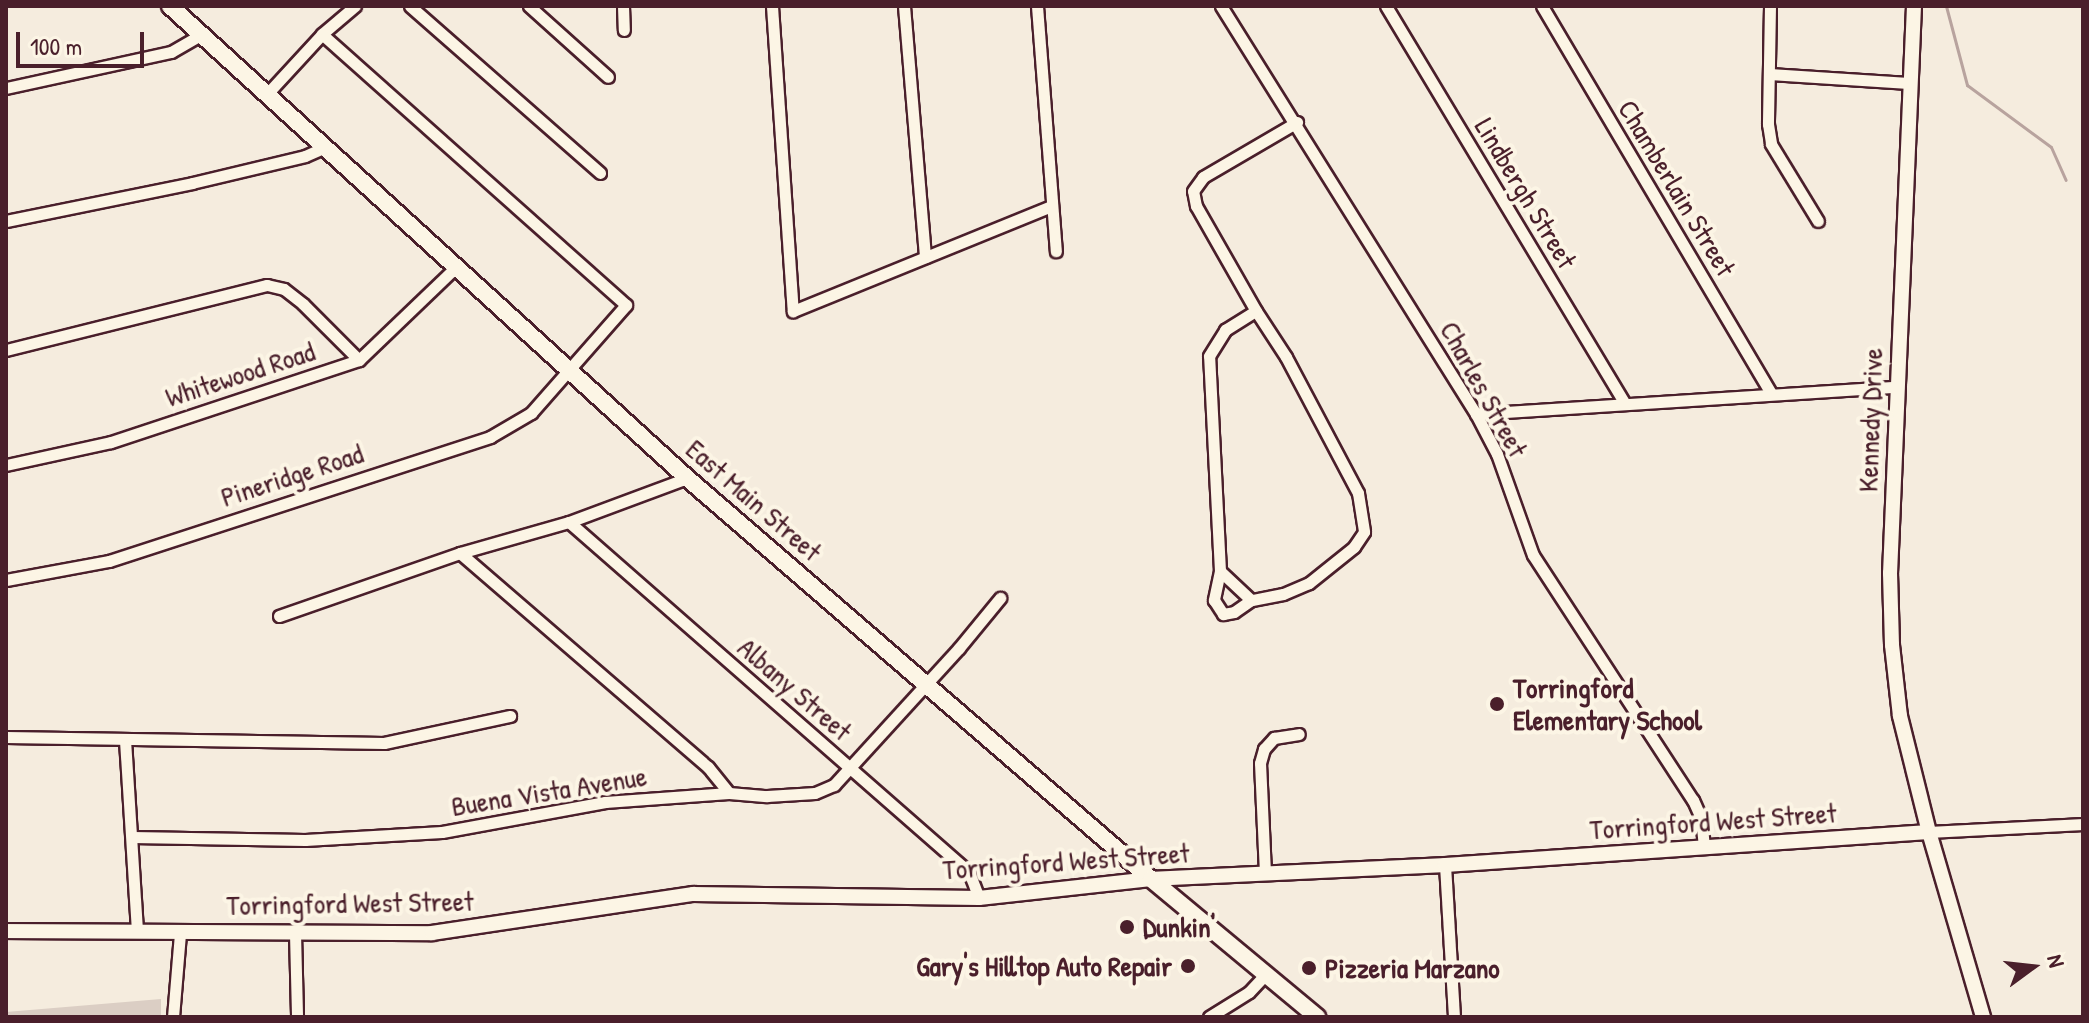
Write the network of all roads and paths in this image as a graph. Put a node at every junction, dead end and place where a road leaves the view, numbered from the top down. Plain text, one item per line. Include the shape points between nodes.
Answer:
1 (170, 6) edge
2 (355, 6) edge
3 (410, 6) edge
4 (529, 6) edge
5 (623, 6) edge
6 (772, 6) edge
7 (904, 6) edge
8 (1037, 6) edge
9 (1221, 6) edge
10 (1386, 6) edge
11 (1542, 6) edge
12 (1770, 6) edge
13 (1914, 6) edge
14 (624, 30) dead end
15 (322, 34) junction
16 (201, 35) junction
17 (1771, 74) junction
18 (608, 77) dead end
19 (1911, 83) junction
20 (6, 88) edge
21 (266, 95) junction
22 (1297, 122) junction
23 (323, 148) junction
24 (600, 173) dead end
25 (1052, 206) junction
26 (6, 221) edge
27 (1818, 221) dead end
28 (1056, 251) dead end
29 (925, 257) junction
30 (455, 268) junction
31 (1256, 311) junction
32 (6, 350) edge
33 (359, 360) junction
34 (571, 370) junction
35 (1898, 387) junction
36 (1771, 393) junction
37 (1625, 404) junction
38 (1476, 414) junction
39 (6, 465) edge
40 (687, 478) junction
41 (569, 522) junction
42 (460, 553) junction
43 (1220, 571) junction
44 (6, 580) edge
45 (1000, 598) dead end
46 (1251, 600) junction
47 (279, 616) dead end
48 (927, 684) junction
49 (510, 716) dead end
50 (1299, 734) dead end
51 (6, 737) edge
52 (125, 740) junction
53 (849, 767) junction
54 (729, 793) junction
55 (2083, 824) edge
56 (1929, 832) junction
57 (132, 837) junction
58 (1704, 847) junction
59 (1445, 865) junction
60 (1265, 873) junction
61 (1151, 879) junction
62 (979, 898) junction
63 (6, 931) edge
64 (137, 931) junction
65 (180, 933) junction
66 (295, 933) junction
67 (1266, 974) junction
68 (173, 1017) edge
69 (297, 1017) edge
70 (1209, 1017) edge
71 (1317, 1017) edge
72 (1454, 1017) edge
73 (1983, 1017) edge

1 - 16 highway, East Main Street
2 - 15 street
3 - 24 street
4 - 18 street
5 - 14 street
6 - 29 street via 793,311
7 - 29 street
8 - 25 street
9 - 22 street, Charles Street
10 - 37 street, Lindbergh Street
11 - 36 street, Chamberlain Street
12 - 17 street
13 - 19 main road, Kennedy Drive
15 - 21 street
15 - 34 street, Pineridge Road via 626,305
16 - 20 street via 171,52
16 - 21 highway, East Main Street
17 - 19 street
17 - 27 street via 1771,144
19 - 35 main road, Kennedy Drive
21 - 23 highway, East Main Street
22 - 31 street via 1203,177 1193,191 1196,206
22 - 38 street, Charles Street
23 - 26 street via 192,183
23 - 30 highway, East Main Street
25 - 28 street
25 - 29 street
30 - 33 street, Whitewood Road
30 - 34 highway, East Main Street
31 - 43 street via 1225,330 1209,356
31 - 46 street via 1358,493 1364,532 1354,547 1309,583
32 - 33 street via 267,285 284,289 303,304
33 - 39 street, Whitewood Road via 111,442
34 - 40 highway, East Main Street
34 - 44 street, Pineridge Road via 531,413 490,437 109,561
35 - 36 street
35 - 56 main road, Kennedy Drive via 1892,645 1900,716
36 - 37 street
37 - 38 street
38 - 58 street, Charles Street via 1497,454 1533,555 1693,800
40 - 41 street
40 - 48 highway, East Main Street
41 - 42 street
41 - 53 street, Albany Street
42 - 47 street
42 - 54 street via 708,767
43 - 46 street
43 - 46 street via 1214,600 1223,614
45 - 48 street, Buena Vista Avenue
48 - 53 street, Buena Vista Avenue
48 - 61 highway, East Main Street
49 - 52 street via 384,743
50 - 60 street via 1274,738 1260,763
51 - 52 street
52 - 57 street
53 - 54 street, Buena Vista Avenue via 834,785 815,793
53 - 62 street, Albany Street via 969,872
54 - 57 street, Buena Vista Avenue via 605,802 442,832 305,840
55 - 56 street, Torringford West Street
56 - 58 main road, Torringford West Street
56 - 73 main road, Kennedy Drive
57 - 64 street
58 - 59 main road, Torringford West Street
59 - 60 main road, Torringford West Street
59 - 72 street
60 - 61 main road, Torringford West Street
61 - 62 main road, Torringford West Street
61 - 67 highway, East Main Street
62 - 66 main road, Torringford West Street via 693,894 444,932
63 - 64 main road, Torringford West Street
64 - 65 main road, Torringford West Street
65 - 66 main road, Torringford West Street
65 - 68 street
66 - 69 street
67 - 70 street via 1249,992
67 - 71 highway, East Main Street

